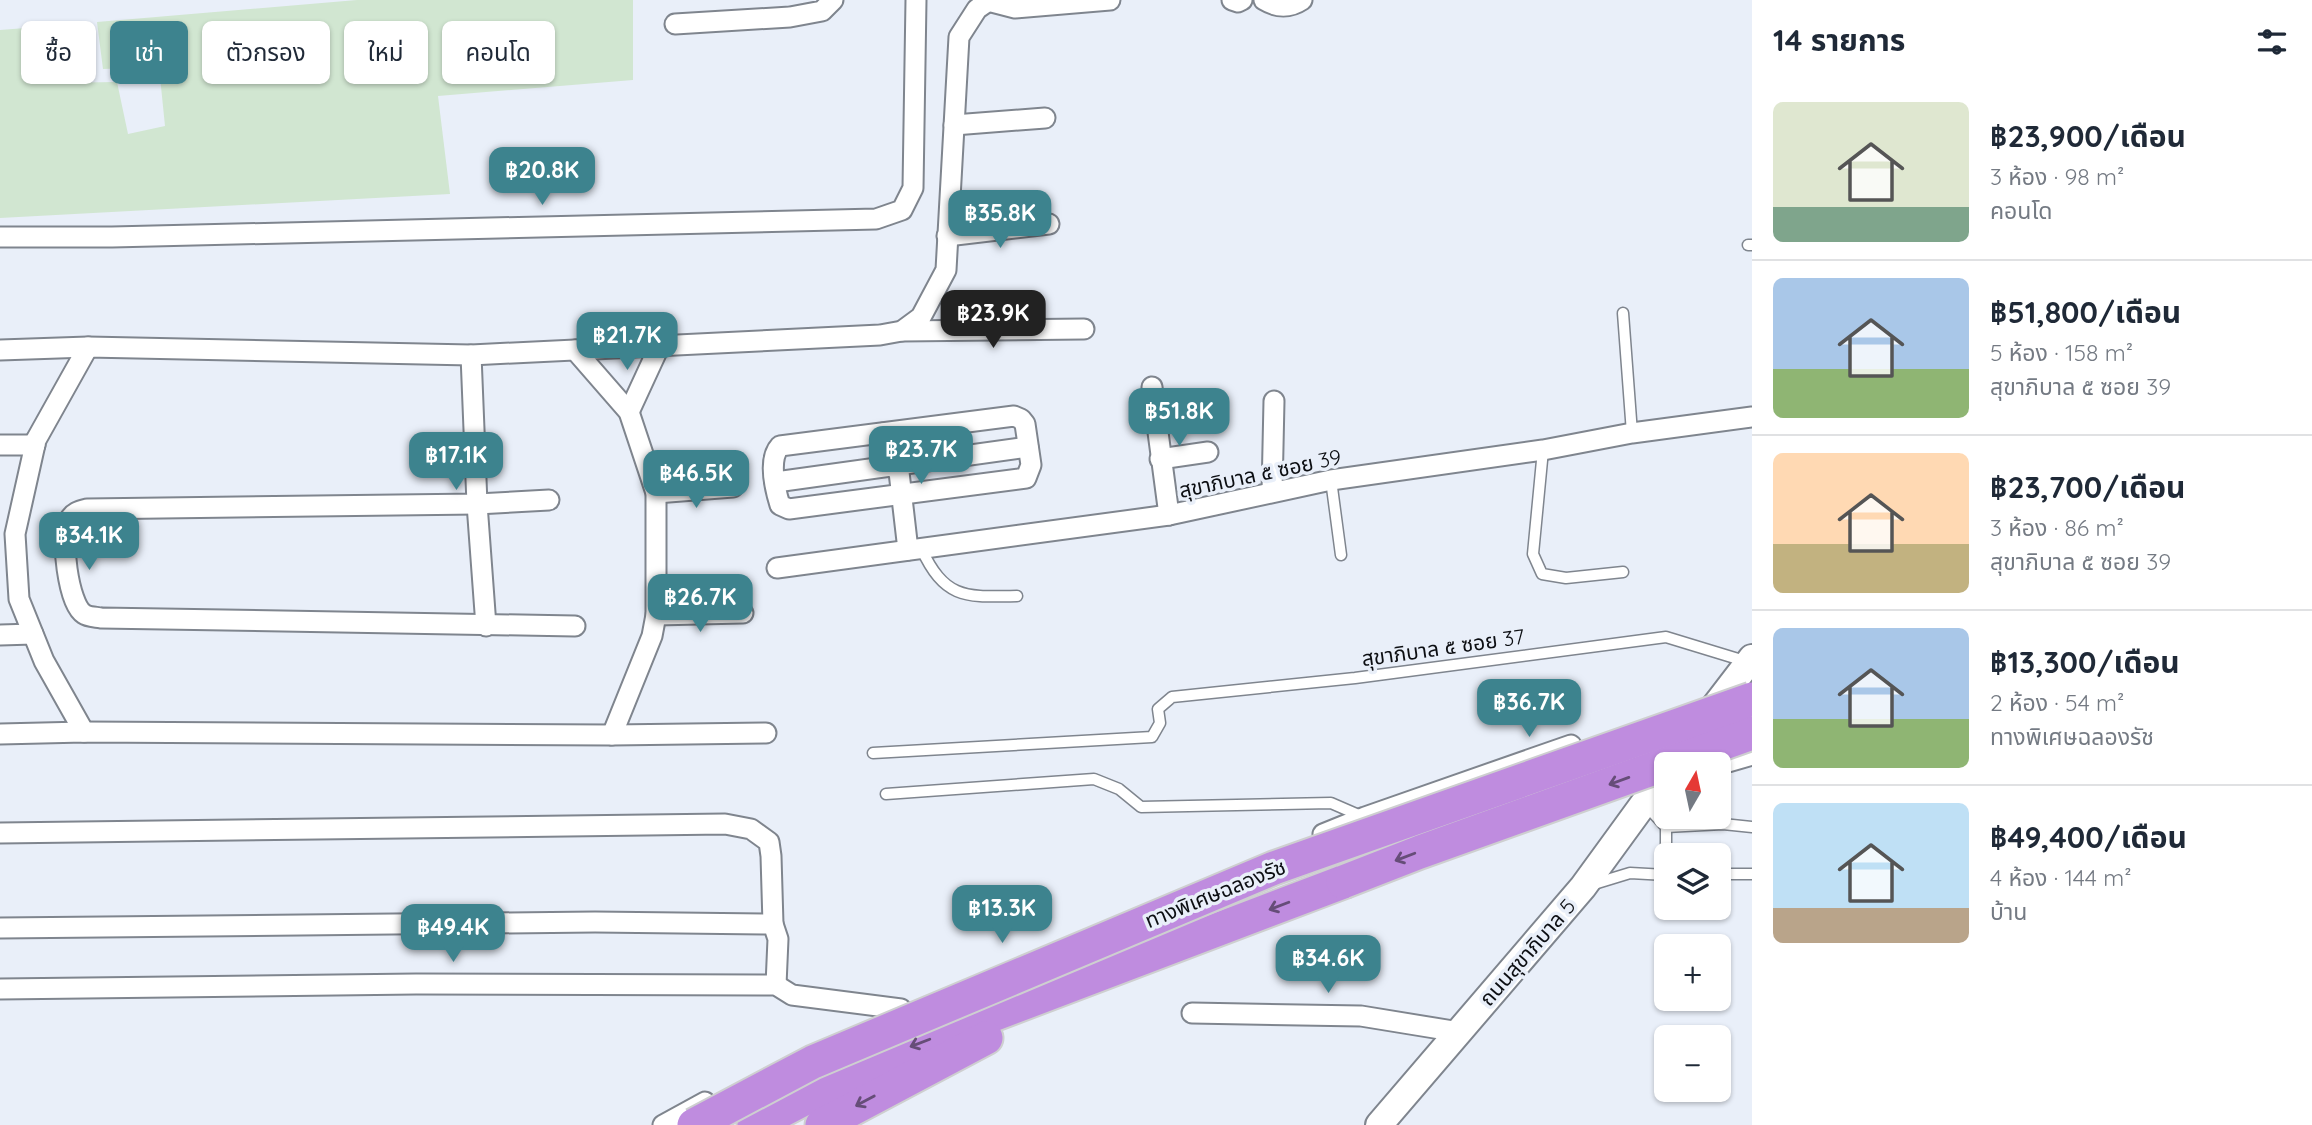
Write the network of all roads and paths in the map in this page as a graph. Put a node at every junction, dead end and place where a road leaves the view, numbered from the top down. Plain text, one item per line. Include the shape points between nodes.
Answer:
1 (833, 0) edge
2 (916, 0) edge
3 (989, 0) edge
4 (1108, 0) edge
5 (1232, 0) edge
6 (1242, 0) edge
7 (1264, 0) edge
8 (1302, 0) edge
9 (675, 24) dead end
10 (1045, 118) dead end
11 (954, 125) junction
12 (1049, 224) dead end
13 (947, 236) junction
14 (0, 237) edge
15 (1623, 313) dead end
16 (1084, 328) dead end
17 (902, 331) junction
18 (88, 347) junction
19 (659, 347) junction
20 (0, 350) edge
21 (575, 350) junction
22 (471, 355) junction
23 (1152, 387) dead end
24 (1273, 401) dead end
25 (629, 412) junction
26 (1752, 417) edge
27 (883, 433) junction
28 (1632, 433) junction
29 (0, 445) edge
30 (35, 445) junction
31 (1028, 447) junction
32 (1543, 450) junction
33 (1208, 452) dead end
34 (1160, 459) junction
35 (891, 466) junction
36 (1331, 480) junction
37 (776, 482) junction
38 (733, 487) dead end
39 (1272, 492) junction
40 (656, 493) junction
41 (902, 495) junction
42 (549, 500) dead end
43 (477, 504) junction
44 (1169, 515) junction
45 (7, 538) edge
46 (914, 549) junction
47 (1341, 555) dead end
48 (777, 568) dead end
49 (1623, 572) dead end
50 (1017, 596) dead end
51 (743, 613) dead end
52 (656, 615) junction
53 (486, 626) junction
54 (575, 626) dead end
55 (33, 634) junction
56 (0, 635) edge
57 (1750, 660) edge
58 (1752, 699) edge
59 (1698, 729) junction
60 (84, 732) junction
61 (766, 733) dead end
62 (1752, 733) edge
63 (0, 734) edge
64 (612, 735) junction
65 (1682, 752) edge
66 (873, 753) dead end
67 (1752, 755) edge
68 (1731, 761) edge
69 (1654, 790) edge
70 (886, 794) dead end
71 (1644, 803) junction
72 (1654, 814) edge
73 (1365, 817) junction
74 (1731, 825) edge
75 (1752, 827) edge
76 (0, 834) edge
77 (1654, 874) edge
78 (1731, 874) edge
79 (1752, 874) edge
80 (1583, 887) junction
81 (773, 924) junction
82 (0, 928) edge
83 (1213, 931) junction
84 (776, 985) junction
85 (0, 989) edge
86 (901, 1009) junction
87 (1192, 1013) dead end
88 (1459, 1032) junction
89 (663, 1125) edge
90 (694, 1125) edge
91 (754, 1125) edge
92 (822, 1125) edge
93 (1379, 1125) edge

1 - 9 street via 822,11 790,17
2 - 14 street via 913,188 902,210 876,219
3 - 4 street via 1016,8
3 - 11 street via 977,9 959,37
5 - 6 street
7 - 8 street via 1288,6
10 - 11 street
11 - 13 street
12 - 13 street
13 - 17 street via 946,270 921,317
15 - 28 lane
16 - 17 street
17 - 19 street
18 - 20 street
18 - 22 street
18 - 30 street
19 - 21 street
19 - 25 street
21 - 22 street
21 - 25 street
22 - 43 street
23 - 34 street
24 - 39 street
25 - 40 street
26 - 28 street, สุขาภิบาล ๕ ซอย 39
27 - 31 street via 1014,416 1025,424
27 - 35 street
27 - 37 street via 780,446 774,464
28 - 32 street, สุขาภิบาล ๕ ซอย 39
29 - 30 street
30 - 45 street
31 - 35 street
31 - 41 street via 1031,465 1026,478
32 - 36 street, สุขาภิบาล ๕ ซอย 39
32 - 49 lane via 1533,554 1542,575 1566,578
33 - 34 street
34 - 44 street
35 - 37 street
35 - 41 street via 899,472
36 - 39 street, สุขาภิบาล ๕ ซอย 39
36 - 47 lane
37 - 41 street via 780,505 789,509
38 - 40 street
39 - 44 street, สุขาภิบาล ๕ ซอย 39
40 - 52 street
41 - 46 street
42 - 43 street
43 - 53 street
43 - 53 street via 87,509 76,512 68,522 65,560 75,603 84,614 101,618
44 - 46 street, สุขาภิบาล ๕ ซอย 39
45 - 55 street via 19,599
46 - 48 street, สุขาภิบาล ๕ ซอย 39
46 - 50 lane via 948,587 972,597
51 - 52 street
52 - 64 street
53 - 54 street
55 - 56 street
55 - 60 street
57 - 59 main road, ถนนสุขาภิบาล 5
57 - 66 lane, สุขาภิบาล ๕ ซอย 37 via 1665,637 1172,697 1158,709 1160,723 1152,737
58 - 90 highway, ทางพิเศษฉลองรัช, bridge via 1274,868 813,1062
59 - 65 main road, ถนนสุขาภิบาล 5
59 - 73 street via 1673,721 1624,727
60 - 63 street
60 - 64 street
61 - 64 street
62 -> 83 highway, ทางพิเศษฉลองรัช, bridge
67 - 68 street
69 - 71 main road, ถนนสุขาภิบาล 5
70 - 73 lane via 1094,779 1119,789 1141,807 1331,803
71 - 72 lane
71 - 80 main road, ถนนสุขาภิบาล 5
73 - 86 street
74 - 75 lane
76 - 81 street via 725,824 751,829 769,842
77 - 80 lane via 1630,873
78 - 79 lane
80 - 88 main road, ถนนสุขาภิบาล 5
81 - 82 street
81 - 84 street via 778,939
83 -> 91 highway, ทางพิเศษฉลองรัช via 890,1054
83 -> 92 highway via 958,1051
84 - 85 street
84 - 86 street via 792,995
86 - 89 street via 770,1067
87 - 88 street via 1361,1016
88 - 93 main road, ถนนสุขาภิบาล 5

